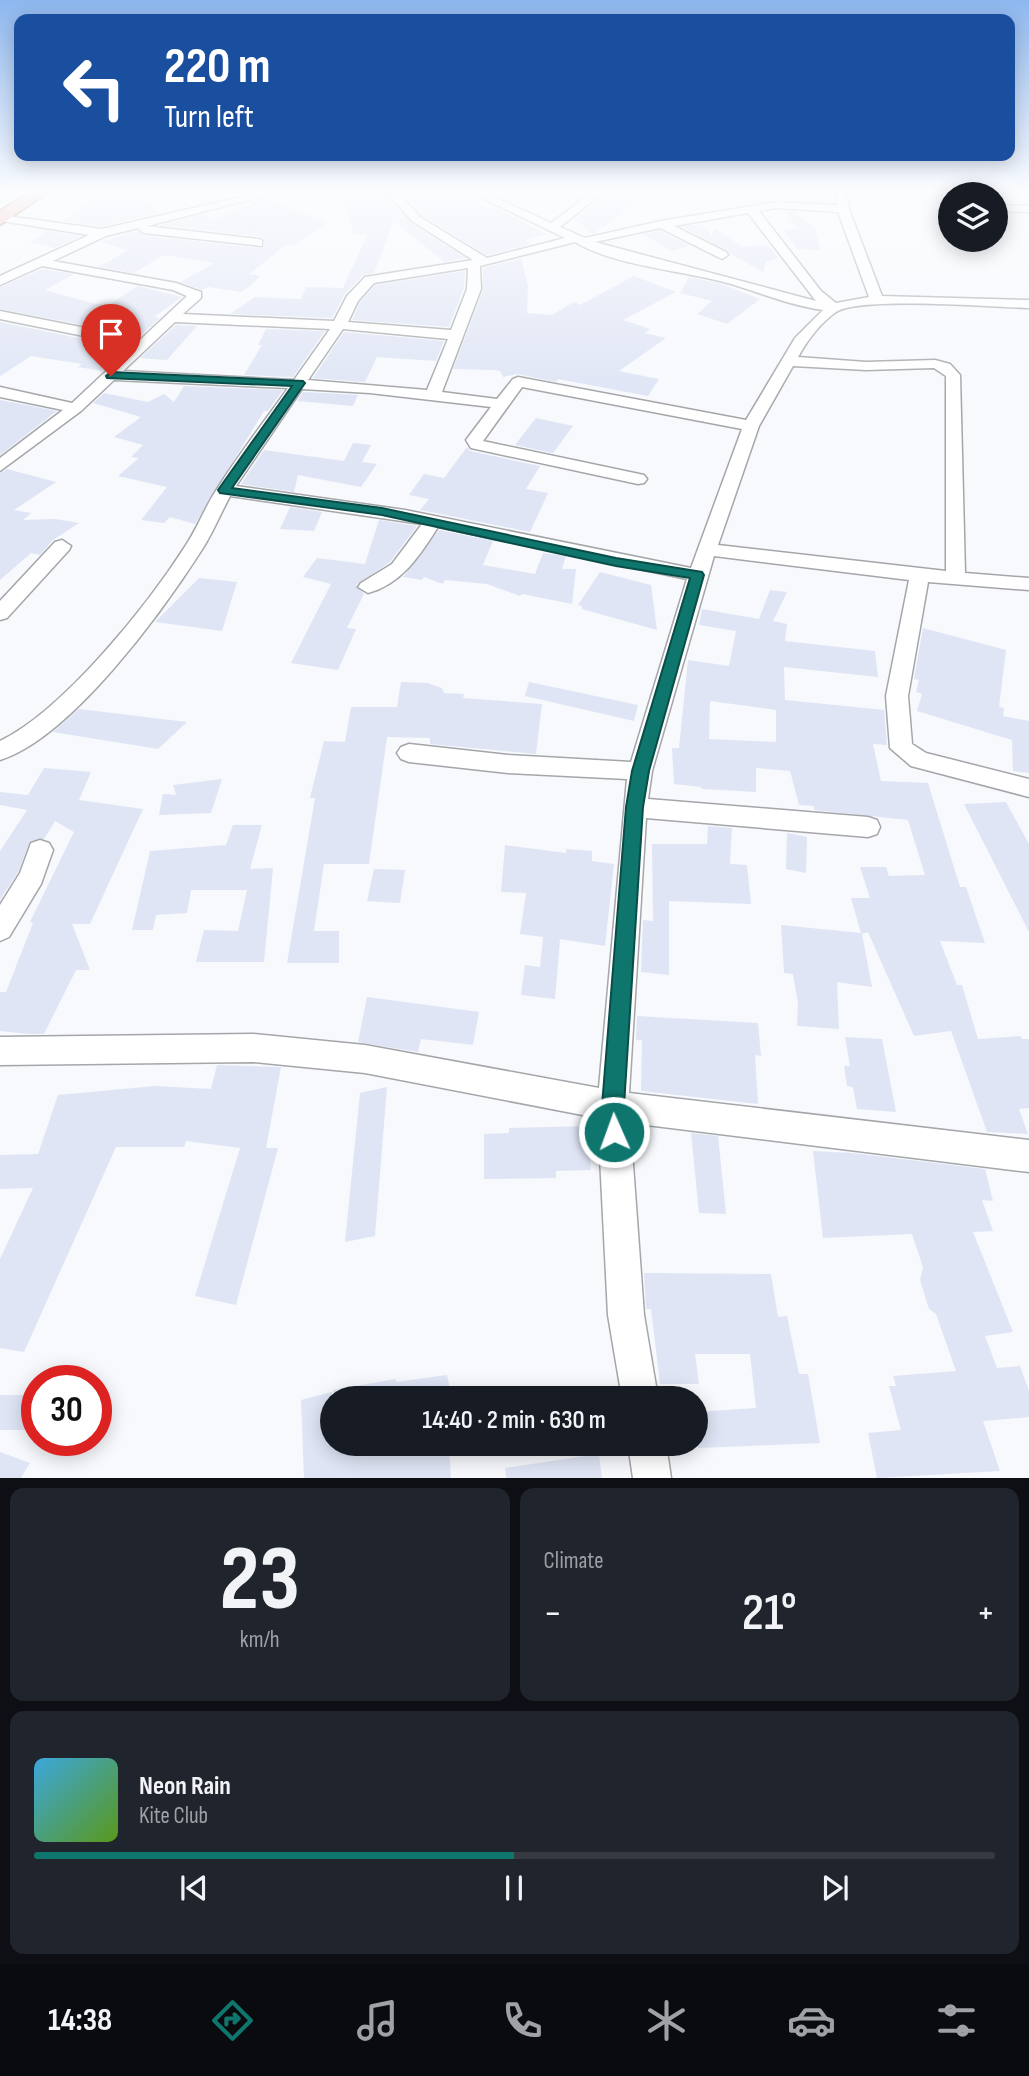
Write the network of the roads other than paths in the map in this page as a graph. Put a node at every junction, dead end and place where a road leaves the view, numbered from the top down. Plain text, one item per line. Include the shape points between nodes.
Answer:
1 (43, 260) edge
2 (476, 260) edge
3 (493, 260) edge
4 (640, 260) edge
5 (790, 260) edge
6 (862, 260) edge
7 (39, 262) junction
8 (480, 263) junction
9 (0, 281) edge
10 (877, 300) junction
11 (1029, 304) edge
12 (833, 307) junction
13 (0, 315) edge
14 (172, 318) junction
15 (339, 325) junction
16 (455, 335) junction
17 (145, 344) junction
18 (789, 361) junction
19 (111, 376) junction
20 (299, 383) junction
21 (0, 392) edge
22 (433, 395) junction
23 (503, 404) junction
24 (75, 408) junction
25 (751, 426) junction
26 (0, 466) edge
27 (638, 480) dead end
28 (225, 490) junction
29 (433, 521) junction
30 (62, 547) dead end
31 (709, 550) junction
32 (698, 575) junction
33 (920, 575) junction
34 (955, 578) junction
35 (1029, 584) edge
36 (368, 587) dead end
37 (0, 613) edge
38 (0, 751) edge
39 (409, 753) dead end
40 (640, 771) junction
41 (1029, 788) edge
42 (635, 807) junction
43 (868, 827) dead end
44 (40, 850) dead end
45 (0, 929) edge
46 (0, 1051) edge
47 (613, 1106) junction
48 (1029, 1156) edge
49 (638, 1386) edge
50 (649, 1456) edge
51 (652, 1478) edge

1 - 7 street
2 - 8 street
3 - 8 street
4 - 12 street via 727,279 796,302
5 - 12 street via 816,294
6 - 10 street
7 - 9 street
7 - 14 street via 192,291 196,295
8 - 15 street via 370,280 352,299
8 - 16 street
10 - 11 street
10 - 12 street
12 - 18 street via 802,338
13 - 17 street
14 - 15 street
14 - 17 street
15 - 16 street
15 - 20 street
16 - 22 street
17 - 19 street
18 - 25 street
18 - 34 street via 935,364 953,375 959,533
19 - 20 street
19 - 24 street
20 - 22 street
20 - 28 street
21 - 24 street
22 - 23 street
23 - 25 street via 515,384 524,382
23 - 27 street via 474,440 477,445
24 - 26 street
25 - 31 street
28 - 29 street via 330,502
28 - 38 street via 194,547 145,617 86,682 23,741
29 - 32 street via 616,562
29 - 36 street via 391,578
30 - 37 street
31 - 32 street
31 - 33 street
32 - 40 street
33 - 34 street
33 - 41 street via 897,696 901,748 919,760
34 - 35 street
39 - 40 street
40 - 42 street
42 - 43 street
42 - 47 street
44 - 45 street via 32,876
46 - 47 street via 253,1048 365,1059
47 - 48 street
47 - 49 street via 626,1315
50 - 51 street

